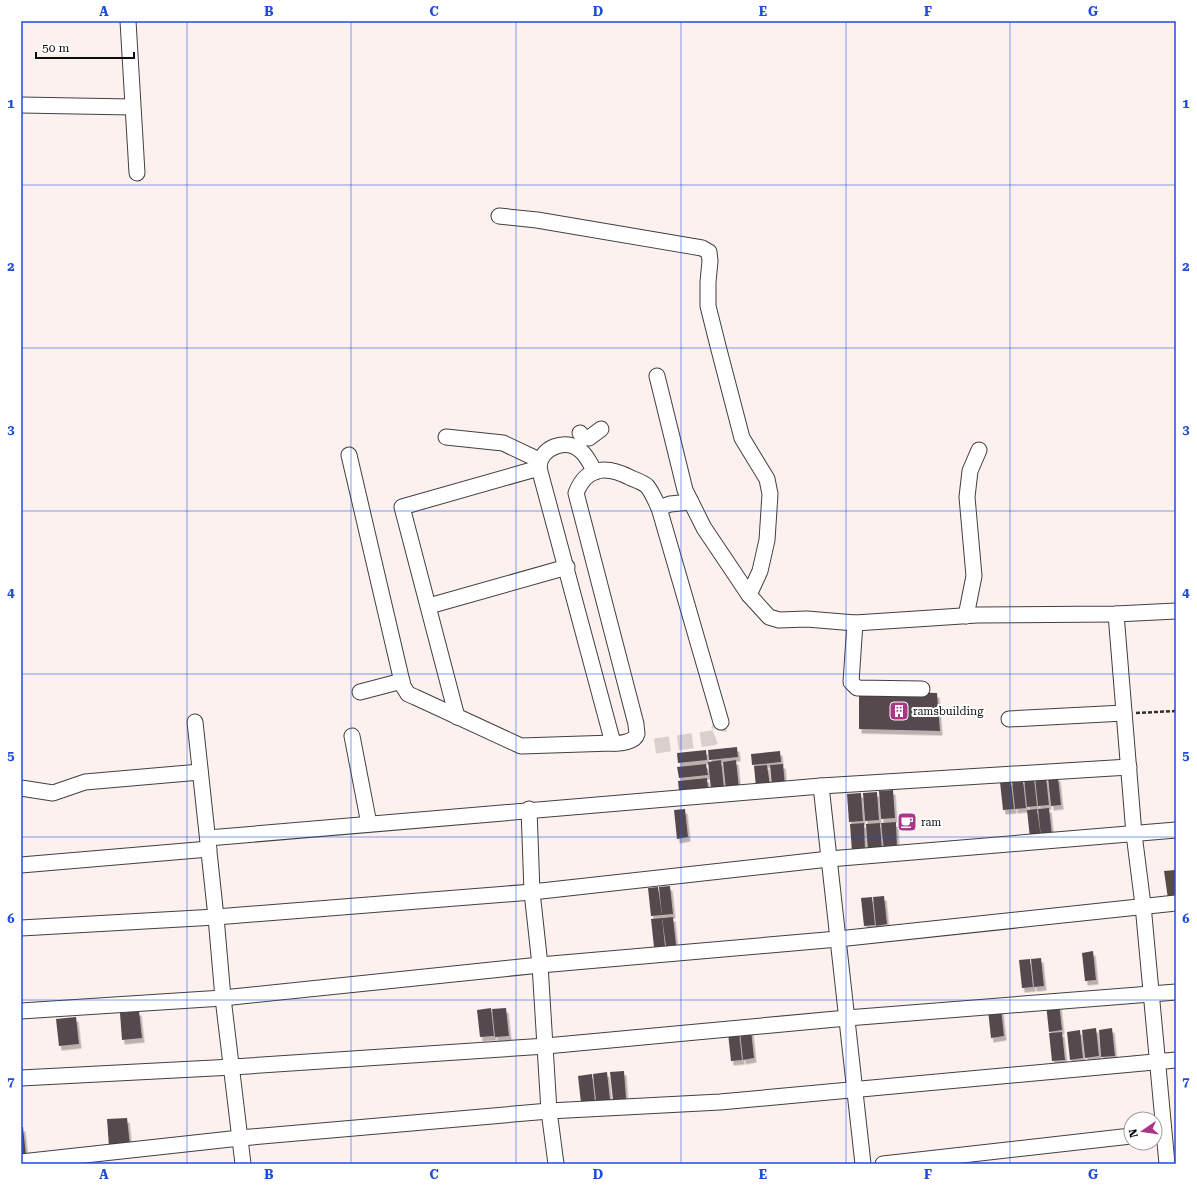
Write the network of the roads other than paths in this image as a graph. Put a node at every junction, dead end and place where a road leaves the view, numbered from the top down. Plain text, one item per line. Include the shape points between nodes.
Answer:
1 (128, 21) edge
2 (21, 104) edge
3 (132, 107) junction
4 (137, 173) dead end
5 (499, 216) dead end
6 (657, 376) dead end
7 (590, 433) dead end
8 (446, 437) dead end
9 (979, 450) dead end
10 (348, 455) dead end
11 (585, 456) junction
12 (539, 464) junction
13 (595, 472) junction
14 (691, 502) junction
15 (659, 508) junction
16 (567, 567) junction
17 (749, 595) junction
18 (428, 606) junction
19 (1176, 611) edge
20 (1116, 614) junction
21 (966, 616) junction
22 (855, 623) junction
23 (402, 681) junction
24 (922, 689) dead end
25 (360, 692) dead end
26 (1124, 713) junction
27 (457, 717) junction
28 (1009, 719) dead end
29 (195, 722) dead end
30 (721, 722) dead end
31 (352, 736) dead end
32 (613, 743) junction
33 (1129, 767) junction
34 (200, 772) junction
35 (821, 786) junction
36 (21, 788) edge
37 (529, 809) junction
38 (369, 824) junction
39 (1176, 830) edge
40 (1134, 834) junction
41 (208, 843) junction
42 (829, 859) junction
43 (21, 865) edge
44 (532, 892) junction
45 (1176, 903) edge
46 (1143, 905) junction
47 (216, 917) junction
48 (21, 928) edge
49 (838, 939) junction
50 (540, 965) junction
51 (1176, 992) edge
52 (1151, 994) junction
53 (223, 998) junction
54 (21, 1010) edge
55 (847, 1018) junction
56 (546, 1046) junction
57 (1176, 1060) edge
58 (1157, 1062) junction
59 (233, 1067) junction
60 (21, 1078) edge
61 (854, 1089) junction
62 (549, 1111) junction
63 (1165, 1133) edge
64 (1123, 1137) edge
65 (240, 1138) junction
66 (21, 1162) edge
67 (243, 1164) edge
68 (556, 1164) edge
69 (862, 1164) edge
70 (883, 1164) edge
71 (1167, 1164) edge

1 - 3 street
2 - 3 street
3 - 4 street
5 - 17 street via 702,248 708,252 708,306 718,346 742,438 767,479 770,494 767,540 760,571
6 - 14 street via 685,490
7 - 11 street
8 - 12 street via 503,442
9 - 21 street via 970,471 967,497 974,576
10 - 23 street
11 - 12 street via 581,450 568,445 556,446 545,452
11 - 13 street
12 - 16 street
12 - 18 street via 402,507
13 - 15 street via 610,470 647,486
13 - 32 street via 580,482 576,493 637,734 630,741
14 - 15 street
14 - 17 street via 704,528
15 - 30 street
16 - 18 street
16 - 32 street
17 - 22 street via 769,617 779,620 807,619
18 - 27 street
19 - 20 street
20 - 21 street
20 - 26 street
21 - 22 street
22 - 24 street via 851,682 853,686
23 - 25 street
23 - 27 street via 408,694
26 - 28 street
26 - 33 street
27 - 32 street via 521,746
29 - 34 street
31 - 38 street
33 - 35 street
33 - 40 street
34 - 36 street via 85,782 53,792
34 - 41 street
35 - 37 street
35 - 42 street
37 - 38 street
37 - 44 street
38 - 41 street
39 - 40 street
40 - 42 street
40 - 46 street
41 - 43 street
41 - 47 street
42 - 44 street
42 - 49 street
44 - 47 street
44 - 50 street
45 - 46 street
46 - 49 street
46 - 52 street
47 - 48 street
47 - 53 street
49 - 50 street
49 - 55 street
50 - 53 street
50 - 56 street
51 - 52 street
52 - 55 street
52 - 58 street
53 - 54 street
53 - 59 street
55 - 56 street
55 - 61 street
56 - 59 street
56 - 62 street
57 - 58 street
58 - 61 street
58 - 63 street
59 - 60 street
59 - 65 street
61 - 62 street via 720,1102
61 - 69 street
62 - 65 street
62 - 68 street
63 - 71 street
64 - 70 street
65 - 66 street
65 - 67 street

